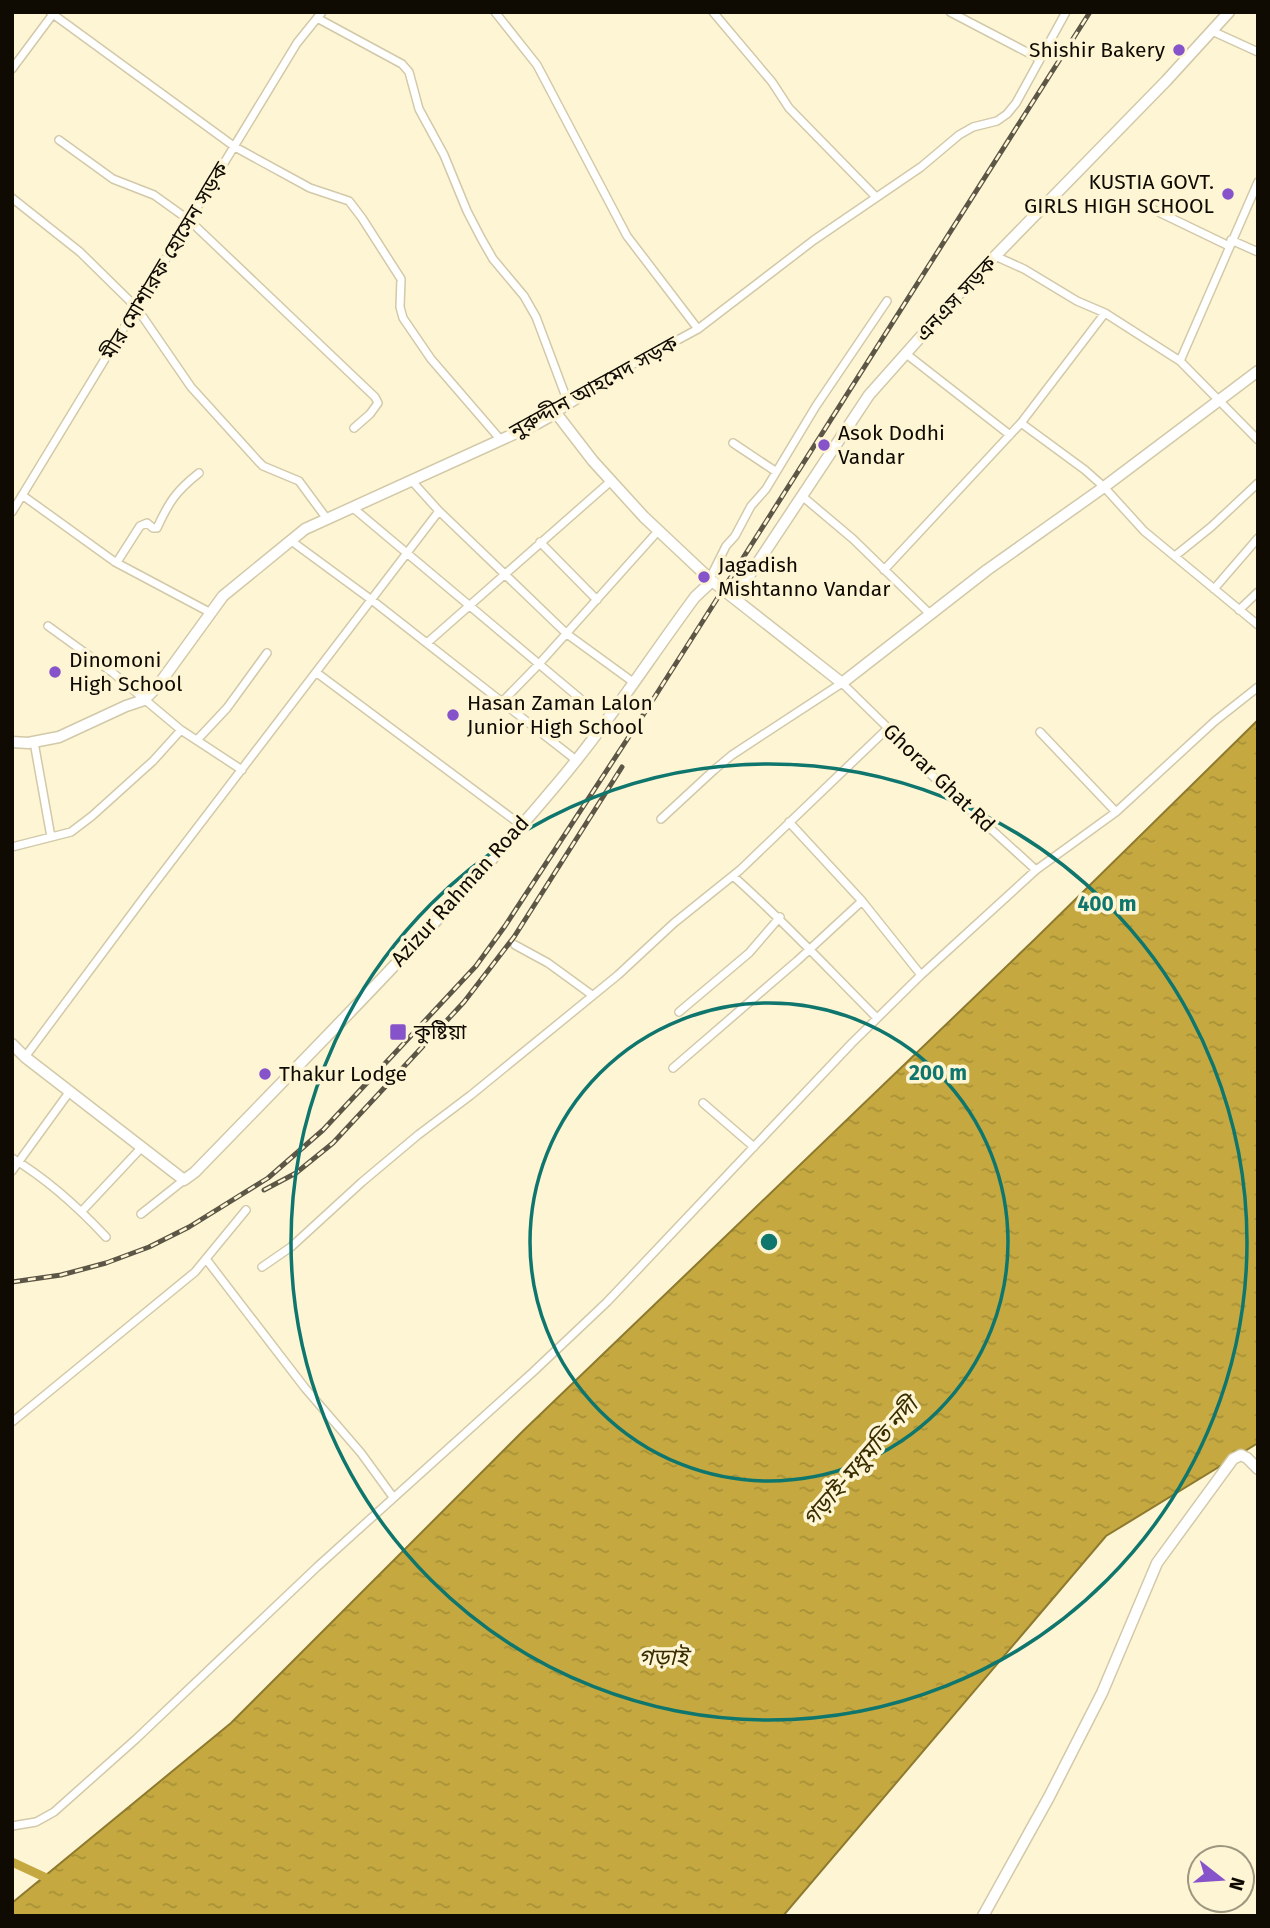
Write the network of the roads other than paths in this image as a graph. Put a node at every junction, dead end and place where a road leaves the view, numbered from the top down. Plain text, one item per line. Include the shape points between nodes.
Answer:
1 (495, 12) edge
2 (713, 12) edge
3 (950, 12) edge
4 (1066, 12) edge
5 (1229, 12) edge
6 (51, 13) edge
7 (320, 15) edge
8 (1212, 32) junction
9 (1258, 51) edge
10 (1040, 59) junction
11 (12, 69) edge
12 (59, 140) dead end
13 (235, 147) junction
14 (1258, 183) edge
15 (876, 197) junction
16 (12, 198) edge
17 (1144, 205) dead end
18 (188, 220) junction
19 (1230, 243) junction
20 (1258, 251) edge
21 (995, 256) junction
22 (887, 301) dead end
23 (136, 307) junction
24 (1105, 313) junction
25 (698, 329) junction
26 (905, 353) junction
27 (1180, 361) junction
28 (1258, 371) edge
29 (1220, 399) junction
30 (569, 405) junction
31 (556, 413) junction
32 (1021, 423) junction
33 (354, 428) dead end
34 (1010, 435) junction
35 (500, 439) junction
36 (1258, 440) edge
37 (733, 443) dead end
38 (775, 471) junction
39 (199, 473) dead end
40 (411, 480) junction
41 (611, 481) junction
42 (1258, 483) edge
43 (1104, 487) junction
44 (22, 495) junction
45 (802, 496) junction
46 (352, 507) junction
47 (439, 511) junction
48 (12, 512) edge
49 (327, 519) junction
50 (659, 530) junction
51 (1258, 538) edge
52 (290, 540) junction
53 (540, 542) junction
54 (407, 554) junction
55 (1175, 556) junction
56 (117, 562) junction
57 (884, 570) junction
58 (505, 573) junction
59 (711, 580) junction
60 (1214, 589) junction
61 (1258, 592) edge
62 (730, 594) junction
63 (597, 600) junction
64 (373, 601) junction
65 (469, 605) junction
66 (1239, 610) junction
67 (211, 613) junction
68 (931, 615) junction
69 (1258, 625) edge
70 (48, 626) dead end
71 (567, 634) junction
72 (426, 643) junction
73 (267, 653) dead end
74 (539, 664) junction
75 (317, 673) junction
76 (633, 682) junction
77 (842, 683) junction
78 (1258, 687) edge
79 (144, 700) junction
80 (583, 701) dead end
81 (502, 702) junction
82 (888, 728) junction
83 (181, 730) junction
84 (1040, 732) dead end
85 (197, 740) junction
86 (12, 742) edge
87 (34, 742) junction
88 (576, 760) junction
89 (242, 770) junction
90 (1116, 812) junction
91 (661, 819) dead end
92 (789, 822) junction
93 (521, 825) junction
94 (51, 837) junction
95 (12, 847) edge
96 (1037, 870) junction
97 (733, 876) junction
98 (862, 901) junction
99 (780, 917) junction
100 (515, 945) dead end
101 (809, 950) junction
102 (921, 975) junction
103 (592, 995) junction
104 (679, 1012) dead end
105 (877, 1018) junction
106 (12, 1044) edge
107 (25, 1057) junction
108 (673, 1068) dead end
109 (70, 1091) junction
110 (703, 1103) dead end
111 (142, 1147) junction
112 (754, 1147) junction
113 (15, 1160) edge
114 (12, 1171) edge
115 (184, 1180) junction
116 (246, 1210) dead end
117 (82, 1211) junction
118 (141, 1214) dead end
119 (106, 1237) dead end
120 (206, 1259) junction
121 (262, 1266) dead end
122 (12, 1422) edge
123 (1257, 1467) edge
124 (393, 1497) junction
125 (12, 1826) edge
126 (983, 1916) edge

1 - 25 street via 537,65 627,236
2 - 15 street via 789,108
3 - 10 street
4 - 10 street, নুরুদ্দীন আহমেদ সড়ক
5 - 8 street, এনএস সড়ক
6 - 11 street
6 - 13 street
7 - 13 street, মীর মোশারফ হোসেন সড়ক via 297,43
7 - 30 street via 409,72 419,109 467,211 493,259 536,317
8 - 9 street
8 - 21 street, এনএস সড়ক
10 - 15 street, নুরুদ্দীন আহমেদ সড়ক via 1007,114 959,135
12 - 18 street via 113,179 154,195
13 - 18 street, মীর মোশারফ হোসেন সড়ক
13 - 35 street via 310,188 349,201 401,279 404,318 431,359
14 - 19 street
15 - 25 street, নুরুদ্দীন আহমেদ সড়ক
16 - 23 street via 80,251
17 - 19 street
18 - 23 street, মীর মোশারফ হোসেন সড়ক
18 - 33 street via 375,397 376,408
19 - 20 street
19 - 27 street
21 - 24 street
21 - 26 street, এনএস সড়ক
22 - 38 street
23 - 44 street, মীর মোশারফ হোসেন সড়ক
23 - 49 street via 191,387 262,466 299,481
24 - 27 street
24 - 32 street
25 - 30 street, নুরুদ্দীন আহমেদ সড়ক
26 - 34 street
26 - 45 street, এনএস সড়ক via 869,395
27 - 29 street
28 - 29 street
29 - 36 street
29 - 43 street
30 - 31 street, নুরুদ্দীন আহমেদ সড়ক
31 - 35 street, নুরুদ্দীন আহমেদ সড়ক
31 - 41 street
32 - 34 street
32 - 43 street
34 - 57 street
35 - 40 street, নুরুদ্দীন আহমেদ সড়ক
37 - 38 street
38 - 59 street via 726,546
39 - 56 street via 178,489 157,528 147,523 140,526
40 - 46 street, নুরুদ্দীন আহমেদ সড়ক
40 - 47 street
41 - 50 street
41 - 53 street
42 - 55 street
43 - 55 street via 1144,531
43 - 68 street
44 - 48 street, মীর মোশারফ হোসেন সড়ক
44 - 56 street
45 - 57 street
45 - 62 street, এনএস সড়ক via 741,588
46 - 49 street, নুরুদ্দীন আহমেদ সড়ক
46 - 54 street
47 - 54 street
47 - 58 street
49 - 52 street, নুরুদ্দীন আহমেদ সড়ক
50 - 59 street
50 - 63 street
51 - 60 street
52 - 64 street
52 - 67 street, নুরুদ্দীন আহমেদ সড়ক via 223,596
53 - 58 street
53 - 63 street
54 - 64 street
54 - 65 street
55 - 60 street
56 - 67 street
57 - 68 street
58 - 65 street
58 - 71 street
59 - 62 street
59 - 76 street, Azizur Rahman Road
60 - 66 street
61 - 66 street
62 - 77 street
63 - 71 street
64 - 72 street
64 - 75 street
65 - 72 street
65 - 74 street
66 - 69 street
67 - 79 street, নুরুদ্দীন আহমেদ সড়ক
68 - 77 street
70 - 79 street
71 - 74 street
71 - 76 street
72 - 81 street
73 - 85 street
74 - 80 street
74 - 81 street
75 - 89 street
75 - 93 street
76 - 88 street, Azizur Rahman Road
77 - 82 street, Ghorar Ghat Rd
77 - 91 street via 732,755
78 - 90 street
79 - 83 street
79 - 87 street, নুরুদ্দীন আহমেদ সড়ক via 59,737
81 - 88 street
82 - 92 street
82 - 96 street, Ghorar Ghat Rd via 904,750
83 - 85 street
83 - 94 street via 93,816 71,832
84 - 90 street
85 - 89 street
86 - 87 street, নুরুদ্দীন আহমেদ সড়ক
87 - 94 street
88 - 93 street, Azizur Rahman Road
89 - 107 street
90 - 96 street
92 - 97 street
92 - 98 street
93 - 115 street, Azizur Rahman Road via 307,1057
94 - 95 street
96 - 102 street
97 - 99 street
97 - 103 street
98 - 101 street
98 - 102 street
99 - 101 street
99 - 104 street via 748,953
100 - 103 street
101 - 105 street
101 - 108 street
102 - 105 street
103 - 121 street via 408,1143 291,1247
105 - 112 street
106 - 107 street
107 - 109 street
109 - 111 street
109 - 113 street
110 - 112 street
111 - 115 street
111 - 117 street
112 - 124 street via 607,1302
113 - 114 street
113 - 117 street
115 - 118 street
116 - 120 street
117 - 119 street
120 - 122 street
120 - 124 street
123 - 126 street via 1244,1456 1234,1459 1157,1563 1102,1692
124 - 125 street via 54,1812 36,1822

